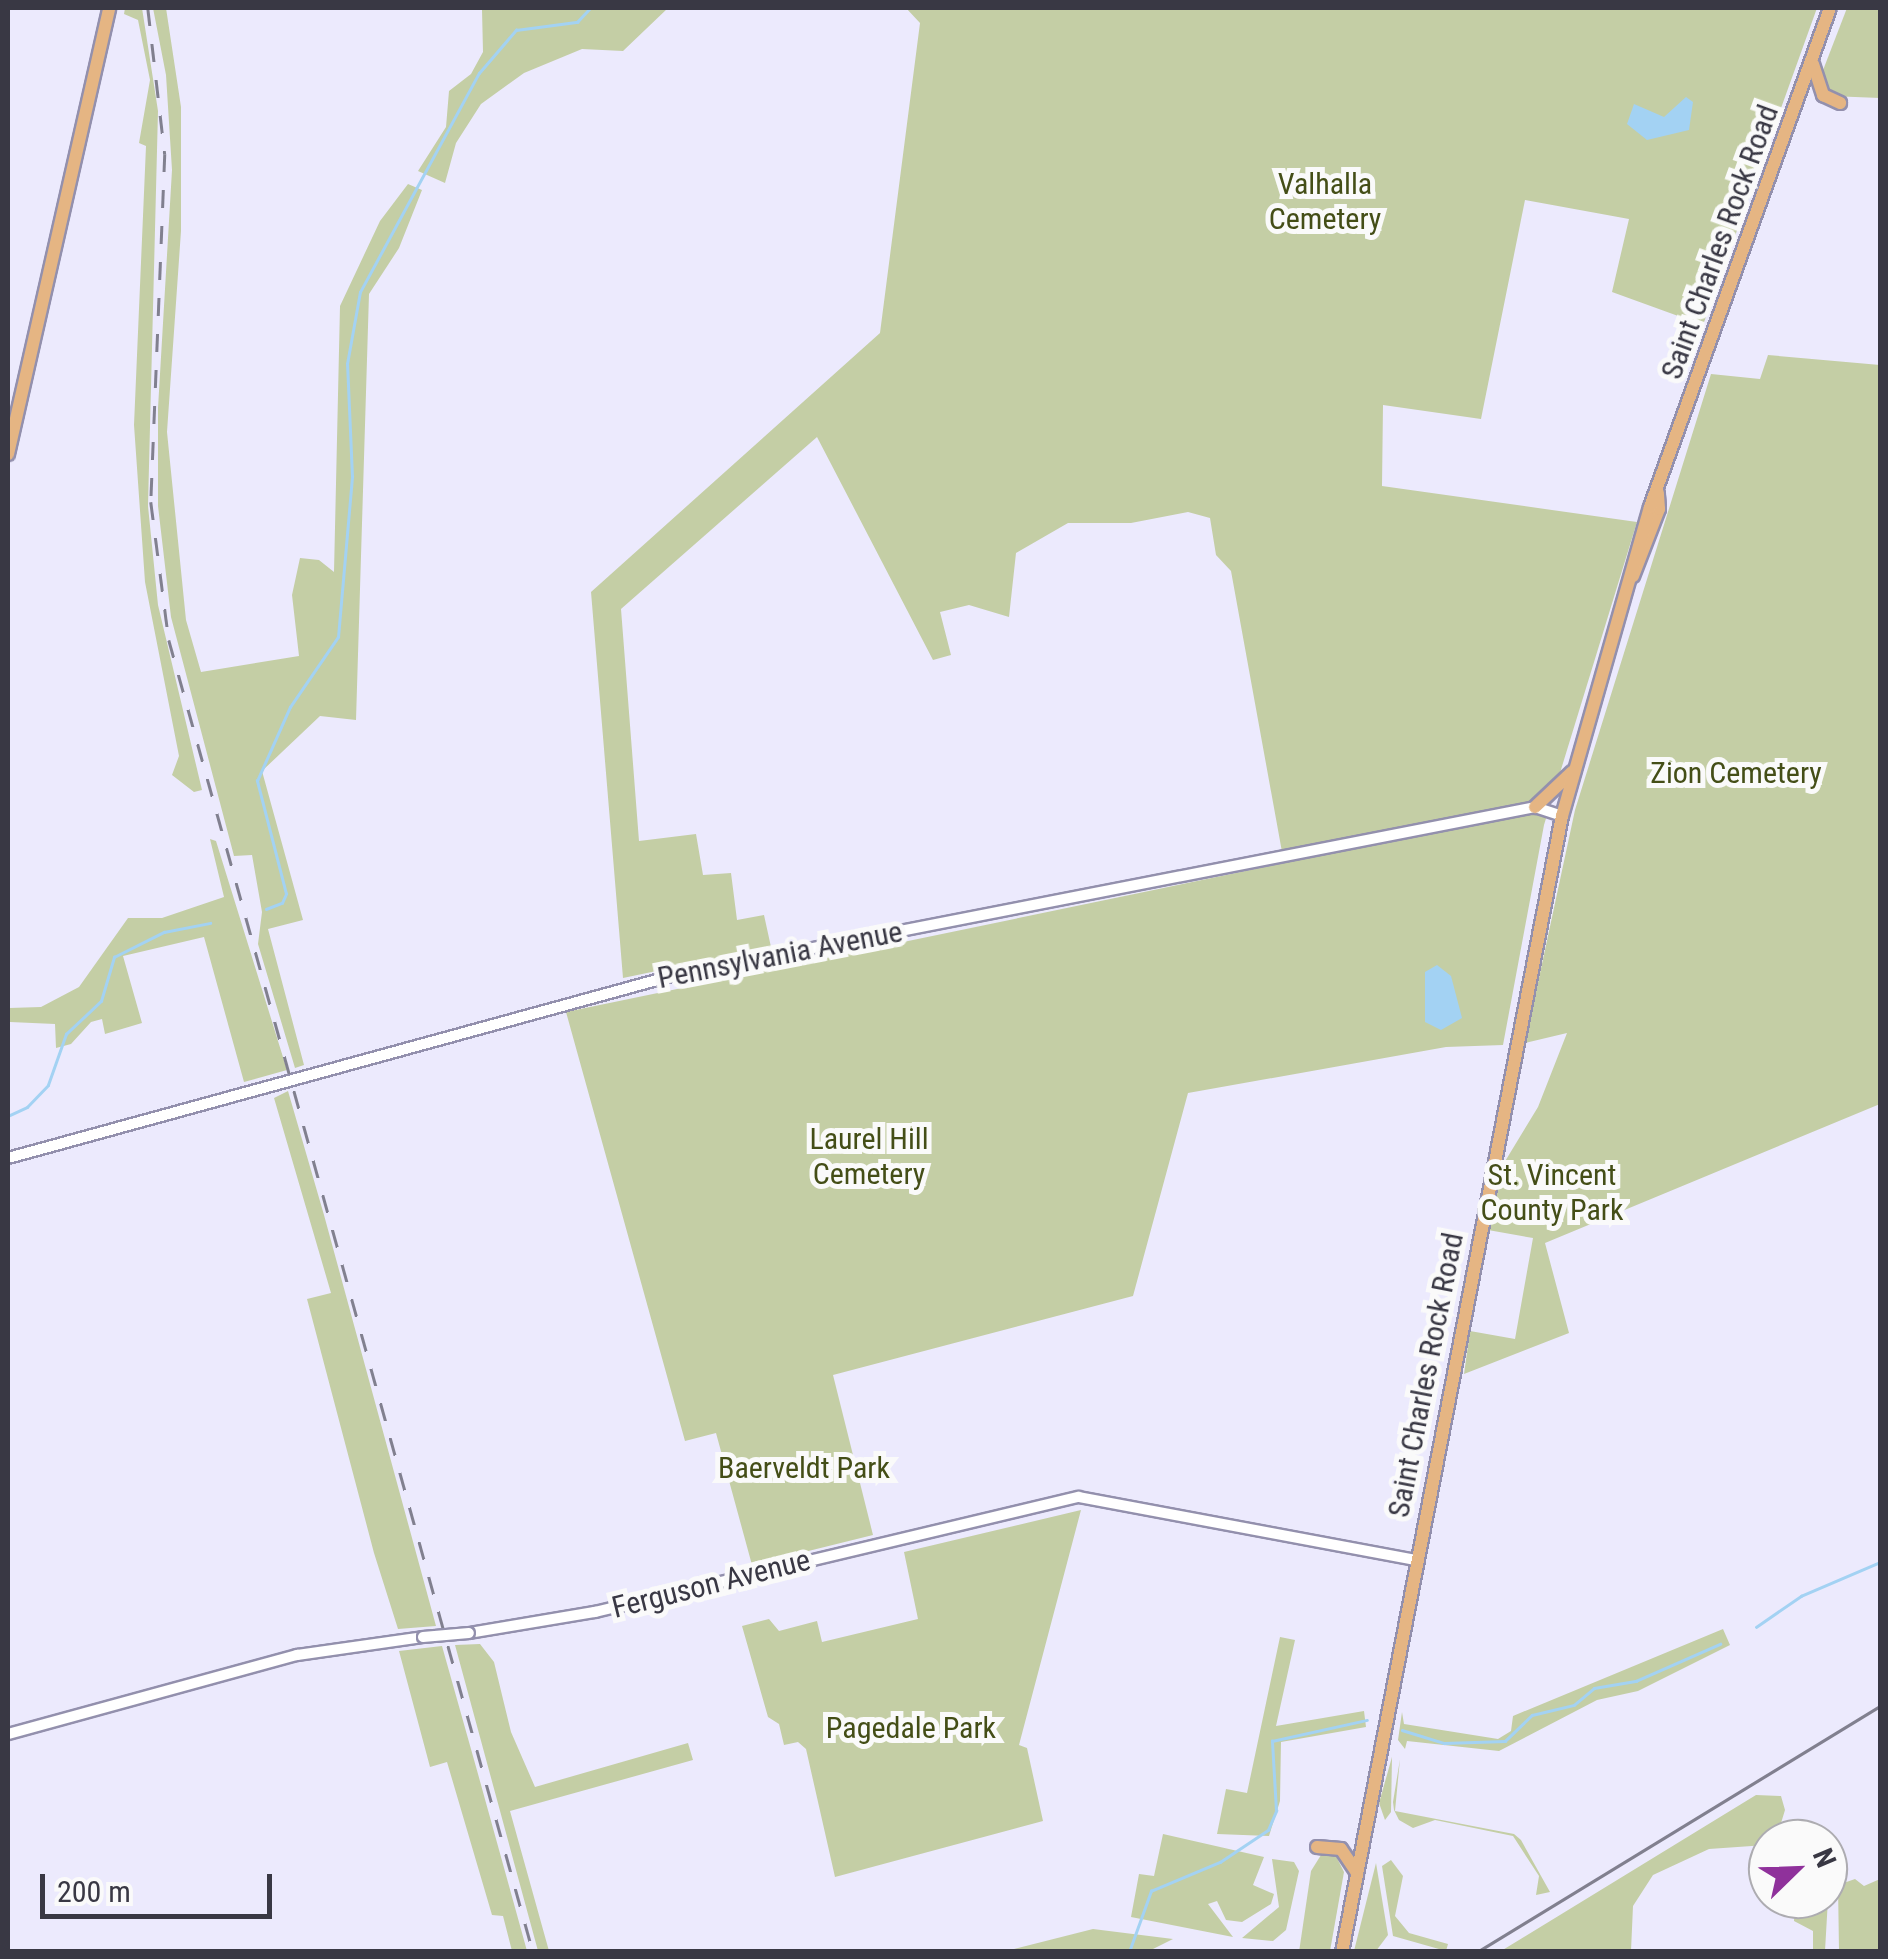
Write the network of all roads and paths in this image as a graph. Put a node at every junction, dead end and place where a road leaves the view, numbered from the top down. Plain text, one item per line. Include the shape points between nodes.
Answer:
1 (109, 8) edge
2 (1830, 8) edge
3 (1812, 62) junction
4 (1840, 103) dead end
5 (8, 454) edge
6 (1577, 766) junction
7 (1535, 806) junction
8 (1562, 816) junction
9 (8, 1158) edge
10 (1416, 1560) junction
11 (8, 1734) edge
12 (1316, 1847) dead end
13 (1357, 1873) junction
14 (1342, 1952) edge

1 - 5 main road
2 - 3 main road, Saint Charles Rock Road
3 - 4 main road via 1820,91
3 - 6 main road, Saint Charles Rock Road via 1658,493 1659,509
6 - 7 main road
6 - 8 main road, Saint Charles Rock Road
7 - 8 street
7 - 9 street, Pennsylvania Avenue via 623,987
8 - 10 main road, Saint Charles Rock Road
10 - 11 street, Ferguson Avenue, bridge via 1079,1497 595,1612 296,1655
10 - 13 main road, Saint Charles Rock Road
12 - 13 main road via 1341,1849
13 - 14 main road, Saint Charles Rock Road

